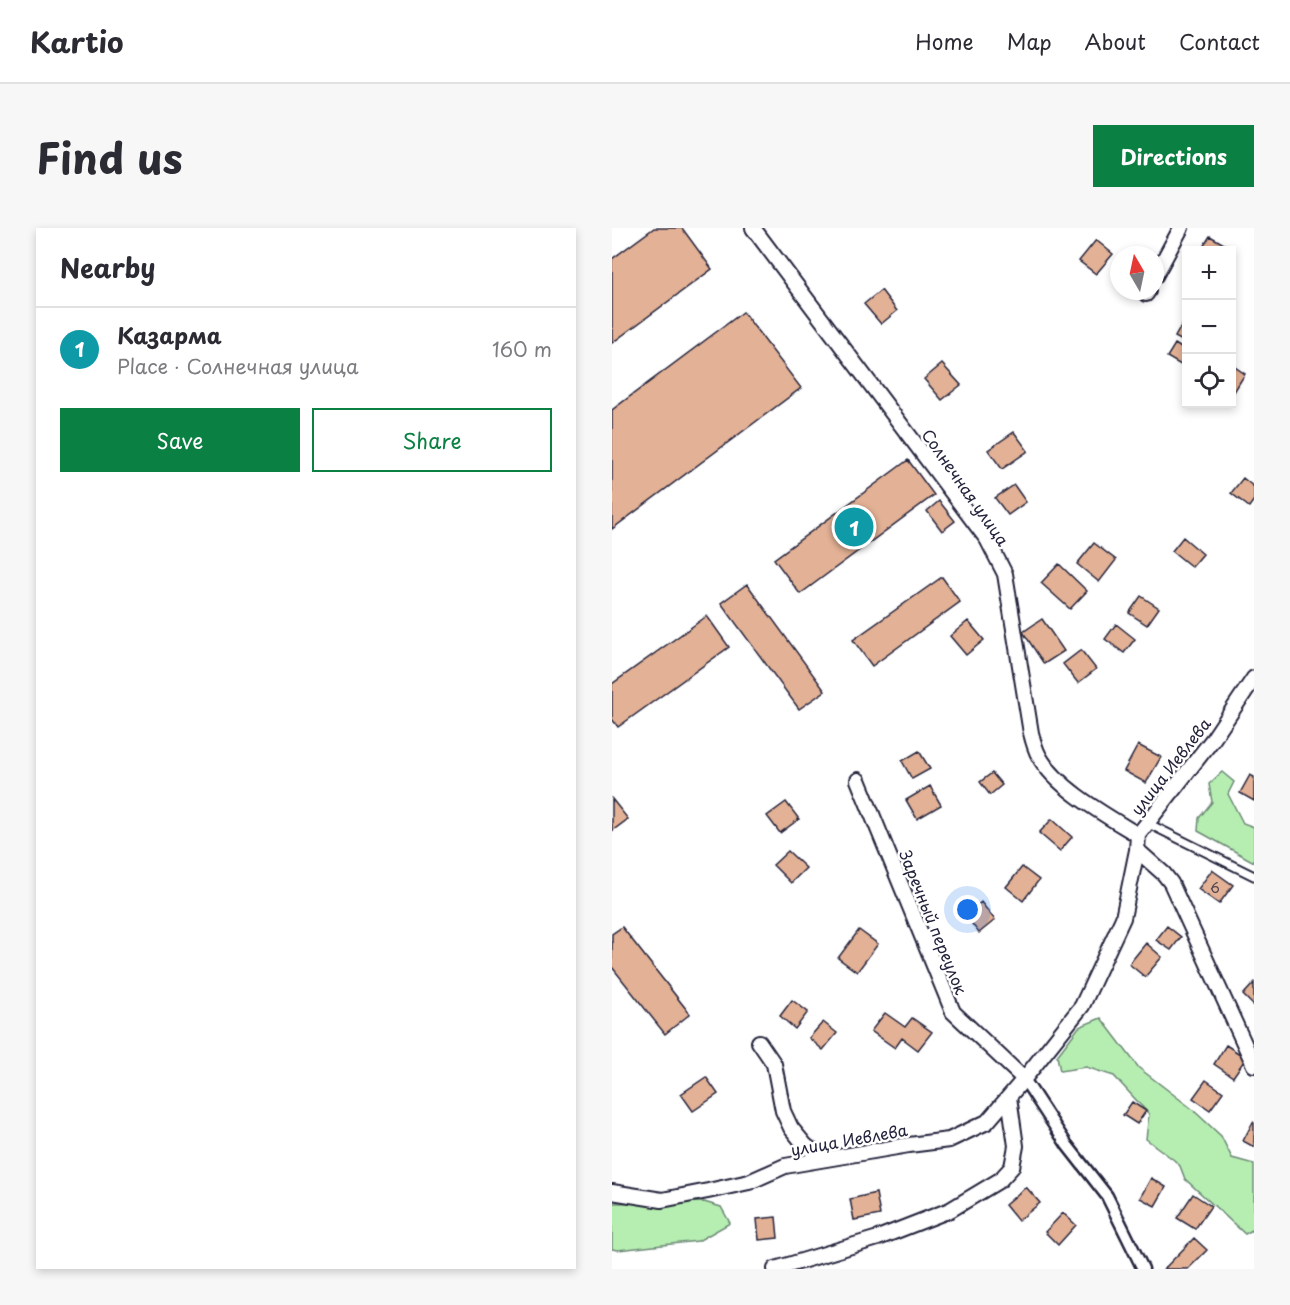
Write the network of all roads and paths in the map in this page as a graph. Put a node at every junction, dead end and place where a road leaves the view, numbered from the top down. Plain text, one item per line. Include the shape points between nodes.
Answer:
1 (753, 228) edge
2 (1181, 228) edge
3 (1164, 259) edge
4 (1254, 678) edge
5 (858, 780) dead end
6 (1148, 823) junction
7 (1138, 835) junction
8 (1137, 850) junction
9 (1254, 876) edge
10 (759, 1042) dead end
11 (1254, 1065) edge
12 (1024, 1079) junction
13 (1009, 1096) junction
14 (823, 1159) junction
15 (612, 1192) edge
16 (775, 1269) edge
17 (1143, 1269) edge

1 - 7 street, Солнечная улица via 987,539 1005,574 1031,733 1039,756 1052,774 1093,807
2 - 3 street
4 - 6 street, улица Иевлева
5 - 12 street, Заречный переулок via 953,1012
6 - 7 street, улица Иевлева
6 - 9 lane
7 - 8 street, улица Иевлева
8 - 11 street via 1171,883
8 - 12 street, улица Иевлева via 1123,918 1082,1005
10 - 14 street via 774,1064 783,1111 791,1128
12 - 13 street, улица Иевлева
12 - 17 street, Заречный переулок via 1067,1145 1107,1196
13 - 14 street, улица Иевлева via 987,1122 950,1140
13 - 16 street via 1016,1146 1012,1167 1000,1180 950,1210 878,1238
14 - 15 street, улица Иевлева via 785,1166 749,1182 662,1200

